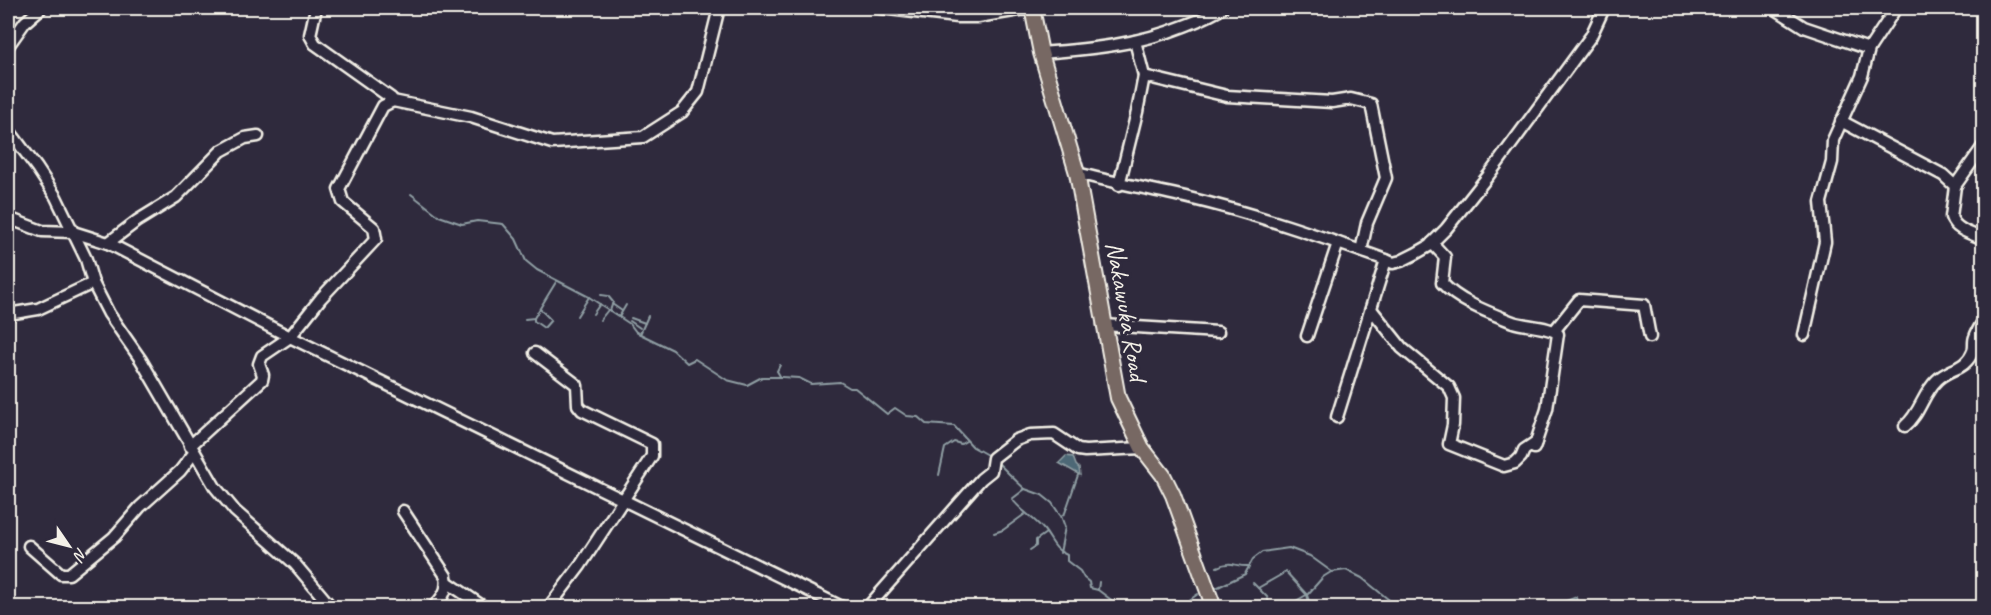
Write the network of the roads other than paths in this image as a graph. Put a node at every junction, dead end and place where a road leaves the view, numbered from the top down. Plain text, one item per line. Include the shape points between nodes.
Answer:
1 (41, 8) edge
2 (316, 8) edge
3 (719, 8) edge
4 (880, 8) edge
5 (1032, 8) edge
6 (1222, 8) edge
7 (1604, 8) edge
8 (1774, 8) edge
9 (1896, 8) edge
10 (1135, 41) junction
11 (8, 46) edge
12 (1869, 49) junction
13 (1041, 53) junction
14 (1144, 75) junction
15 (393, 101) junction
16 (1840, 121) junction
17 (8, 129) edge
18 (258, 136) dead end
19 (1983, 145) edge
20 (1077, 173) junction
21 (1119, 185) junction
22 (1955, 186) junction
23 (8, 218) edge
24 (73, 232) junction
25 (1983, 239) edge
26 (108, 243) junction
27 (1338, 243) junction
28 (1432, 243) junction
29 (1361, 251) junction
30 (1386, 261) junction
31 (93, 283) junction
32 (1371, 309) junction
33 (8, 314) edge
34 (1983, 320) edge
35 (1103, 325) junction
36 (1555, 330) junction
37 (1218, 332) dead end
38 (1804, 334) dead end
39 (1307, 336) dead end
40 (290, 337) junction
41 (1650, 337) dead end
42 (535, 353) dead end
43 (1337, 417) dead end
44 (1905, 426) dead end
45 (1142, 448) junction
46 (192, 449) junction
47 (624, 499) junction
48 (403, 512) dead end
49 (29, 546) dead end
50 (447, 582) junction
51 (329, 603) edge
52 (317, 608) edge
53 (432, 608) edge
54 (485, 608) edge
55 (548, 608) edge
56 (844, 608) edge
57 (867, 608) edge
58 (1214, 608) edge

1 - 11 street
2 - 15 street via 310,35 315,44
3 - 15 street via 698,92 682,112 644,137 552,143 471,117
4 - 5 street via 957,18
5 - 13 main road, Nakawuka Road
6 - 10 street via 1167,33
7 - 28 street via 1591,36 1488,176
8 - 12 street via 1804,27
9 - 12 street
10 - 13 street
10 - 14 street
12 - 16 street via 1862,76
13 - 20 main road, Nakawuka Road
14 - 21 street
14 - 29 street via 1227,96 1332,102 1351,99 1371,104 1386,178 1367,223
15 - 40 street via 382,106 339,189 344,202 374,228 376,239
16 - 22 street via 1943,175
16 - 38 street via 1822,190 1825,242
17 - 24 street via 56,197
18 - 26 street via 245,138 221,151 176,197
19 - 22 street
20 - 21 street
20 - 35 main road, Nakawuka Road
21 - 27 street via 1189,198
22 - 25 street via 1952,222
23 - 24 street via 42,231
24 - 26 street
24 - 31 street
26 - 40 street
27 - 29 street
27 - 39 street
28 - 30 street via 1401,261
28 - 36 street via 1445,258 1442,283 1457,296 1513,321
29 - 30 street
30 - 32 street
31 - 33 street via 38,309
31 - 46 street
32 - 36 street via 1402,348 1449,387 1454,398 1449,444 1504,466 1515,463 1524,450 1535,445 1547,409 1559,340
32 - 43 street
34 - 44 street via 1973,352 1962,368 1936,380 1914,419
35 - 37 street
35 - 45 main road, Nakawuka Road via 1118,398
36 - 41 street via 1579,300 1644,306
40 - 46 street via 262,356 262,380
40 - 47 street
42 - 47 street via 578,385 578,405 582,410 652,444 652,456
45 - 57 street via 1078,450 1054,434 1016,440 993,458 991,471
45 - 58 main road, Nakawuka Road via 1173,495
46 - 49 street via 180,471 114,537 69,574 60,574
46 - 51 street via 225,501 295,564
47 - 55 street
47 - 56 street
48 - 50 street
50 - 53 street via 443,597
50 - 54 street
51 - 52 street

